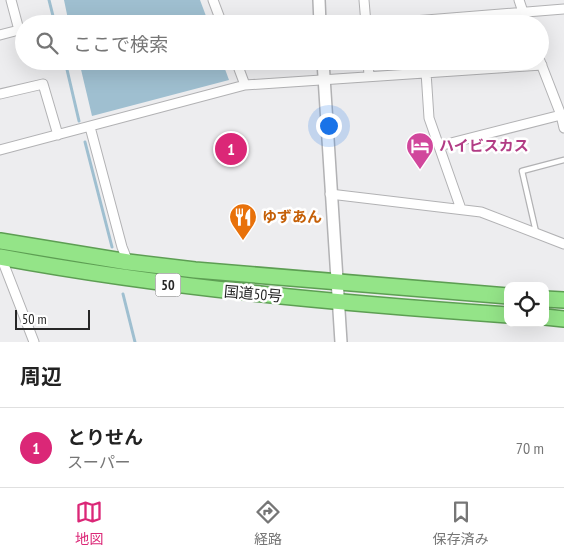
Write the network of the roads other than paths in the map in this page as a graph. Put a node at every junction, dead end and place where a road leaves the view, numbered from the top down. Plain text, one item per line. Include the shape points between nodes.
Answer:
1 (11, 0) edge
2 (213, 0) edge
3 (319, 0) edge
4 (364, 0) edge
5 (519, 0) edge
6 (564, 9) edge
7 (523, 13) junction
8 (15, 15) edge
9 (219, 15) edge
10 (320, 15) edge
11 (365, 15) edge
12 (496, 15) edge
13 (15, 31) edge
14 (0, 35) edge
15 (240, 70) edge
16 (324, 70) edge
17 (369, 70) edge
18 (452, 70) edge
19 (544, 70) edge
20 (426, 72) junction
21 (369, 76) junction
22 (324, 79) junction
23 (245, 84) junction
24 (0, 94) edge
25 (562, 115) junction
26 (90, 127) junction
27 (564, 128) edge
28 (58, 135) junction
29 (438, 146) junction
30 (0, 150) edge
31 (564, 160) edge
32 (330, 194) junction
33 (461, 209) junction
34 (536, 234) junction
35 (0, 241) edge
36 (564, 244) edge
37 (0, 257) edge
38 (128, 262) junction
39 (336, 282) junction
40 (504, 296) edge
41 (549, 299) edge
42 (337, 300) junction
43 (564, 300) edge
44 (504, 315) edge
45 (549, 317) edge
46 (564, 319) edge
47 (34, 342) edge
48 (341, 342) edge

1 - 8 street
2 - 9 street
3 - 10 street
4 - 11 street
5 - 7 street
6 - 7 street
7 - 12 street
13 - 14 street
15 - 23 street
16 - 22 street
17 - 21 street
18 - 20 street
19 - 25 street
20 - 21 street
20 - 29 street via 429,118
21 - 22 street
22 - 23 street
22 - 32 street
23 - 26 street
24 - 28 street via 43,84
25 - 27 street
25 - 29 street
26 - 28 street
26 - 38 street
28 - 30 street
29 - 33 street
31 - 34 lane via 522,170
32 - 33 street
32 - 39 street
33 - 34 street via 481,212
34 - 36 street
35 - 38 highway, 国道50号 / 50
37 - 42 highway, 国道50号 / 50 via 177,286
37 - 47 street
38 - 39 highway, 国道50号 / 50
39 - 40 highway, 国道50号 / 50
39 - 42 street
41 - 43 highway
42 - 44 highway, 国道50号 / 50
42 - 48 street
45 - 46 highway

